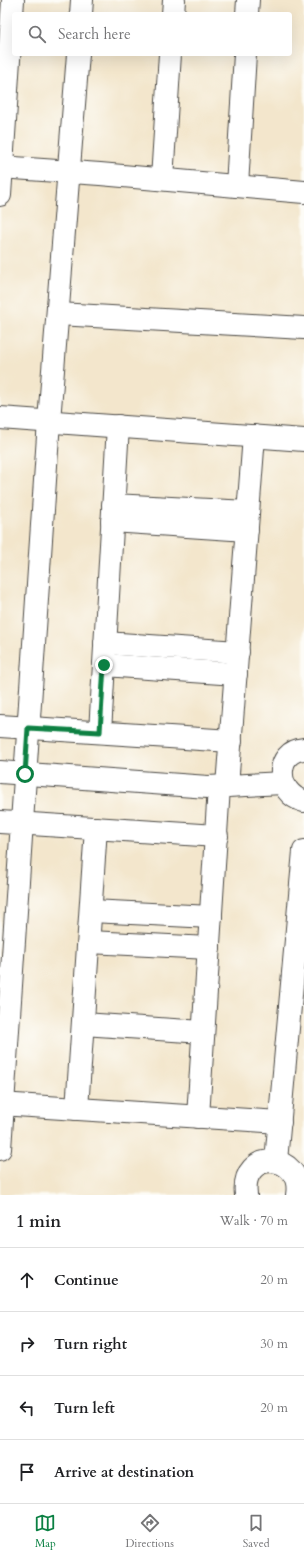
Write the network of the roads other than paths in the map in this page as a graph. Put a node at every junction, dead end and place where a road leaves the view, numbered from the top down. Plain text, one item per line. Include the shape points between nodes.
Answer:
1 (82, 0) edge
2 (174, 0) edge
3 (248, 0) edge
4 (8, 2) edge
5 (81, 12) edge
6 (173, 12) edge
7 (247, 12) edge
8 (78, 56) edge
9 (170, 56) edge
10 (245, 56) edge
11 (4, 67) edge
12 (1, 167) edge
13 (70, 172) junction
14 (162, 179) junction
15 (237, 186) junction
16 (304, 192) edge
17 (0, 194) edge
18 (58, 314) junction
19 (304, 328) edge
20 (0, 418) edge
21 (49, 421) junction
22 (118, 426) junction
23 (254, 436) junction
24 (304, 440) edge
25 (113, 513) junction
26 (247, 521) junction
27 (105, 643) junction
28 (238, 652) junction
29 (104, 665) junction
30 (236, 674) junction
31 (0, 726) edge
32 (28, 728) junction
33 (100, 732) junction
34 (231, 741) junction
35 (304, 749) edge
36 (0, 772) edge
37 (25, 774) junction
38 (283, 783) junction
39 (223, 786) junction
40 (304, 801) edge
41 (0, 822) edge
42 (22, 823) junction
43 (96, 828) junction
44 (217, 836) junction
45 (304, 851) edge
46 (91, 911) junction
47 (211, 918) junction
48 (89, 942) junction
49 (209, 948) junction
50 (83, 1024) junction
51 (204, 1032) junction
52 (1, 1104) edge
53 (77, 1109) junction
54 (198, 1117) junction
55 (280, 1122) junction
56 (0, 1150) edge
57 (276, 1161) junction
58 (300, 1183) edge
59 (246, 1195) edge

1 - 5 street
2 - 6 street
3 - 7 street
4 - 11 street
8 - 13 street
9 - 14 street
10 - 15 street
11 - 12 street
12 - 13 street
12 - 17 street
13 - 14 street
13 - 18 street
14 - 15 street
15 - 16 street
18 - 19 street
18 - 21 street
20 - 21 street
21 - 22 street
21 - 32 street
22 - 23 street
22 - 25 street
23 - 24 street
23 - 26 street
25 - 26 street
25 - 27 street
26 - 28 street
27 - 28 street
27 - 29 street
28 - 30 street
29 - 30 street
29 - 33 street
30 - 34 street
31 - 32 street
32 - 33 street
32 - 37 street
33 - 34 street
34 - 39 street
35 - 38 street via 289,756 284,763 281,773
36 - 37 street
37 - 39 street
37 - 42 street
38 - 39 street
38 - 40 street via 296,799
39 - 44 street
41 - 42 street
42 - 43 street
42 - 52 street
43 - 44 street
43 - 46 street
44 - 47 street
45 - 55 street
46 - 47 street
46 - 48 street
47 - 49 street
48 - 49 street
48 - 50 street
49 - 51 street
50 - 51 street
50 - 53 street
51 - 54 street
52 - 53 street
52 - 56 street
53 - 54 street
54 - 55 street
55 - 57 street
57 - 58 street via 291,1168
57 - 59 street via 263,1162 252,1169 247,1176

